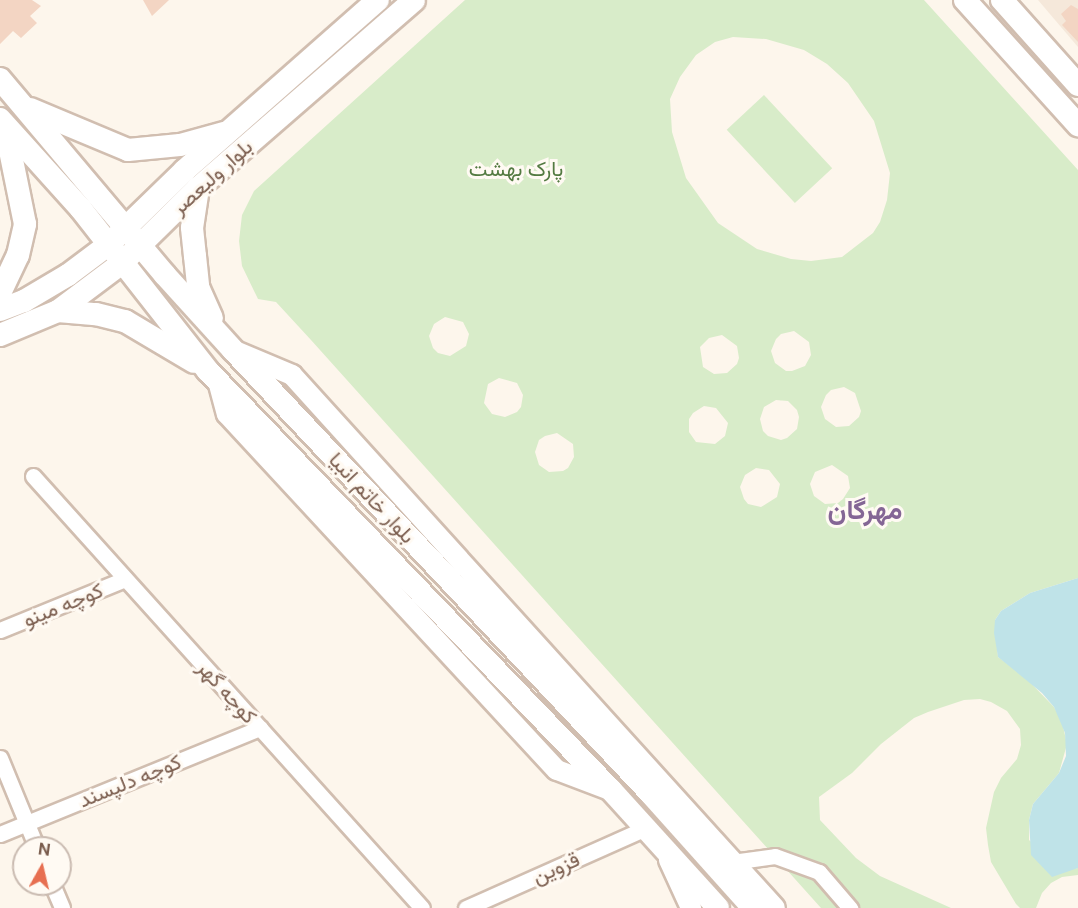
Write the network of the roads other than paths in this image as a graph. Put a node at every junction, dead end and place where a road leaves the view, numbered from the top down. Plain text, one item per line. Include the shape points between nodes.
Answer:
1 (378, 0) edge
2 (414, 0) edge
3 (965, 0) edge
4 (1002, 0) edge
5 (0, 80) edge
6 (1077, 82) edge
7 (23, 107) junction
8 (2, 122) edge
9 (38, 124) junction
10 (1078, 124) edge
11 (228, 132) junction
12 (21, 142) junction
13 (198, 188) junction
14 (133, 236) junction
15 (108, 245) junction
16 (122, 263) junction
17 (0, 293) edge
18 (32, 309) junction
19 (0, 310) edge
20 (58, 311) junction
21 (0, 335) edge
22 (226, 342) junction
23 (209, 371) junction
24 (33, 476) dead end
25 (443, 573) junction
26 (125, 579) junction
27 (421, 593) junction
28 (0, 630) edge
29 (260, 728) junction
30 (0, 758) edge
31 (611, 790) junction
32 (27, 823) junction
33 (646, 828) junction
34 (0, 834) edge
35 (32, 836) edge
36 (665, 849) junction
37 (732, 862) junction
38 (422, 908) edge
39 (466, 908) edge
40 (691, 908) edge
41 (718, 908) edge
42 (753, 908) edge
43 (775, 908) edge
44 (850, 908) edge

1 - 11 main road, بلوار ولیعصر
2 - 13 main road, بلوار ولیعصر
3 - 10 main road
4 - 6 main road
5 - 7 main road, بلوار خاتم انبیا
7 - 9 main road, بلوار خاتم انبیا
7 - 11 main road via 128,150 180,145
8 - 12 main road, بلوار خاتم انبیا
8 - 17 main road via 25,224 18,255
9 - 12 main road via 35,139
9 - 14 main road, بلوار خاتم انبیا
11 - 14 main road, بلوار ولیعصر via 184,170
12 - 15 main road, بلوار خاتم انبیا
13 - 14 main road, بلوار ولیعصر
13 - 22 main road via 192,228 198,287
14 - 15 main road, بلوار ولیعصر
14 - 16 main road, بلوار ولیعصر
14 - 22 main road, بلوار خاتم انبیا
15 - 16 main road, بلوار خاتم انبیا
15 - 18 main road, بلوار ولیعصر
16 - 20 main road, بلوار ولیعصر
16 - 23 main road, بلوار خاتم انبیا
18 - 19 main road, بلوار ولیعصر
18 - 20 main road, بلوار ولیعصر
18 - 21 main road, بلوار ولیعصر
20 - 23 main road via 125,321
22 - 23 main road via 212,344 205,351
22 - 25 main road, بلوار خاتم انبیا
22 - 37 street via 292,375
23 - 27 main road, بلوار خاتم انبیا
23 - 31 street via 227,414 556,770
24 - 26 street, کوچه گهر
25 - 27 main road
25 - 42 main road, بلوار خاتم انبیا
26 - 28 street, کوچه مینو
26 - 29 street, کوچه گهر
27 - 31 main road, بلوار خاتم انبیا
29 - 32 street, کوچه دلپسند
29 - 38 street, کوچه گهر
30 - 32 street
31 - 33 main road, بلوار خاتم انبیا
32 - 34 street, کوچه دلپسند
32 - 35 street
33 - 36 main road, بلوار خاتم انبیا
33 - 39 street, قزوین
36 - 40 street
36 - 41 main road, بلوار خاتم انبیا
37 - 43 street
37 - 44 street via 775,856 819,872

